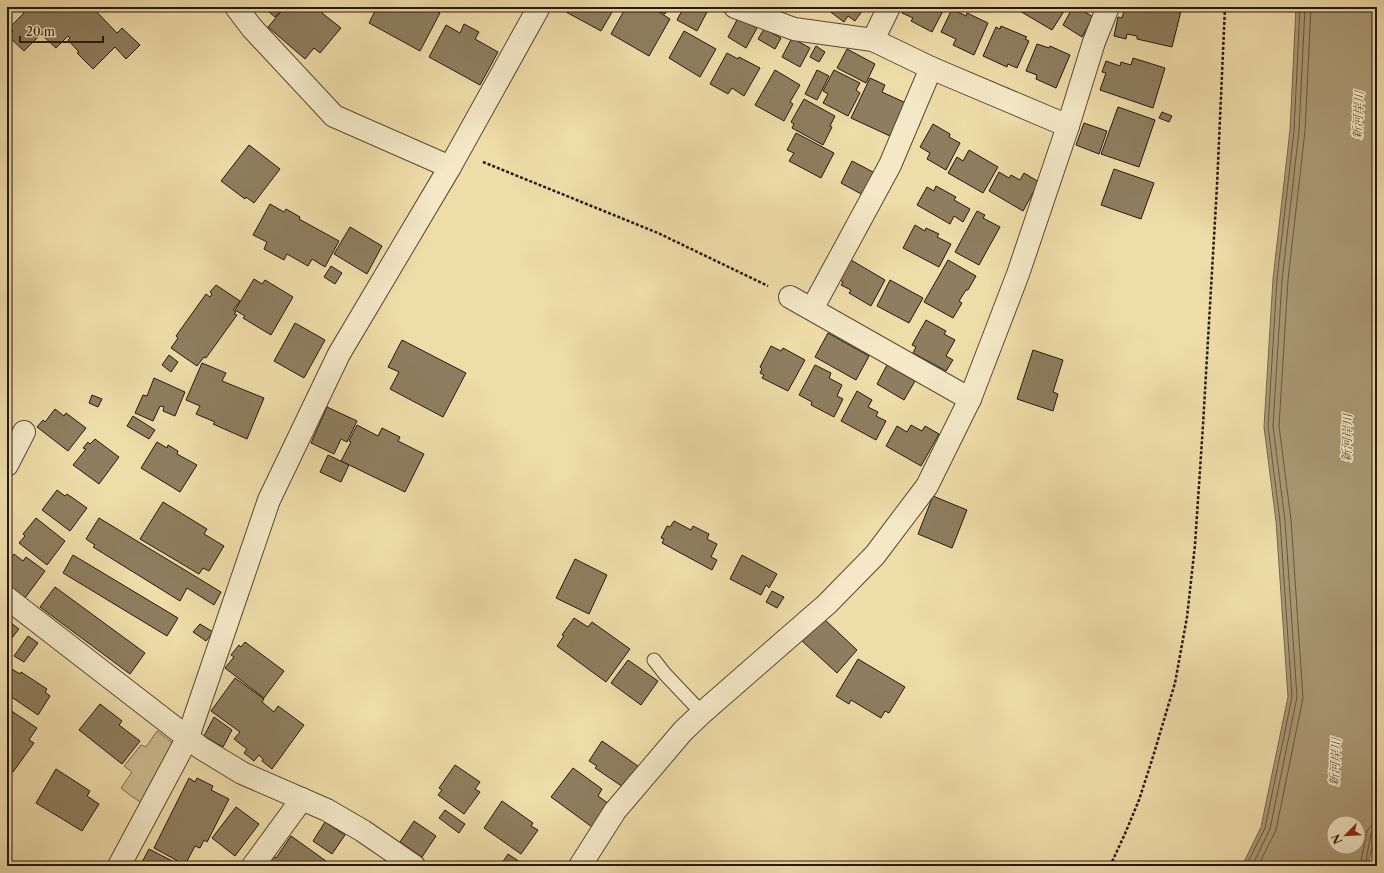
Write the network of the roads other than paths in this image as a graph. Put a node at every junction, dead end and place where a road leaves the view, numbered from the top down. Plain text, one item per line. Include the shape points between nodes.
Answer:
1 (236, 7) edge
2 (539, 7) edge
3 (735, 7) edge
4 (889, 7) edge
5 (1108, 7) edge
6 (873, 40) junction
7 (931, 68) junction
8 (1068, 126) junction
9 (454, 160) junction
10 (790, 297) road end
11 (812, 310) junction
12 (970, 398) junction
13 (24, 432) dead end
14 (7, 465) edge
15 (7, 598) edge
16 (654, 660) dead end
17 (702, 713) junction
18 (188, 737) junction
19 (302, 799) junction
20 (119, 866) edge
21 (253, 866) edge
22 (414, 866) edge
23 (580, 866) edge

1 - 9 street via 252,28 334,116
2 - 9 street
3 - 6 street via 794,29
4 - 6 street
5 - 8 street via 1094,42
6 - 7 street
7 - 8 street
7 - 11 street via 890,165
8 - 12 street via 1018,274
9 - 18 street via 339,354 269,500
10 - 11 street
11 - 12 street
12 - 17 street via 927,486 875,555 827,604
13 - 14 street
15 - 18 street
16 - 17 lane
17 - 23 street via 683,731 615,811
18 - 19 street via 242,773
18 - 20 street
19 - 21 street
19 - 22 street via 363,831

